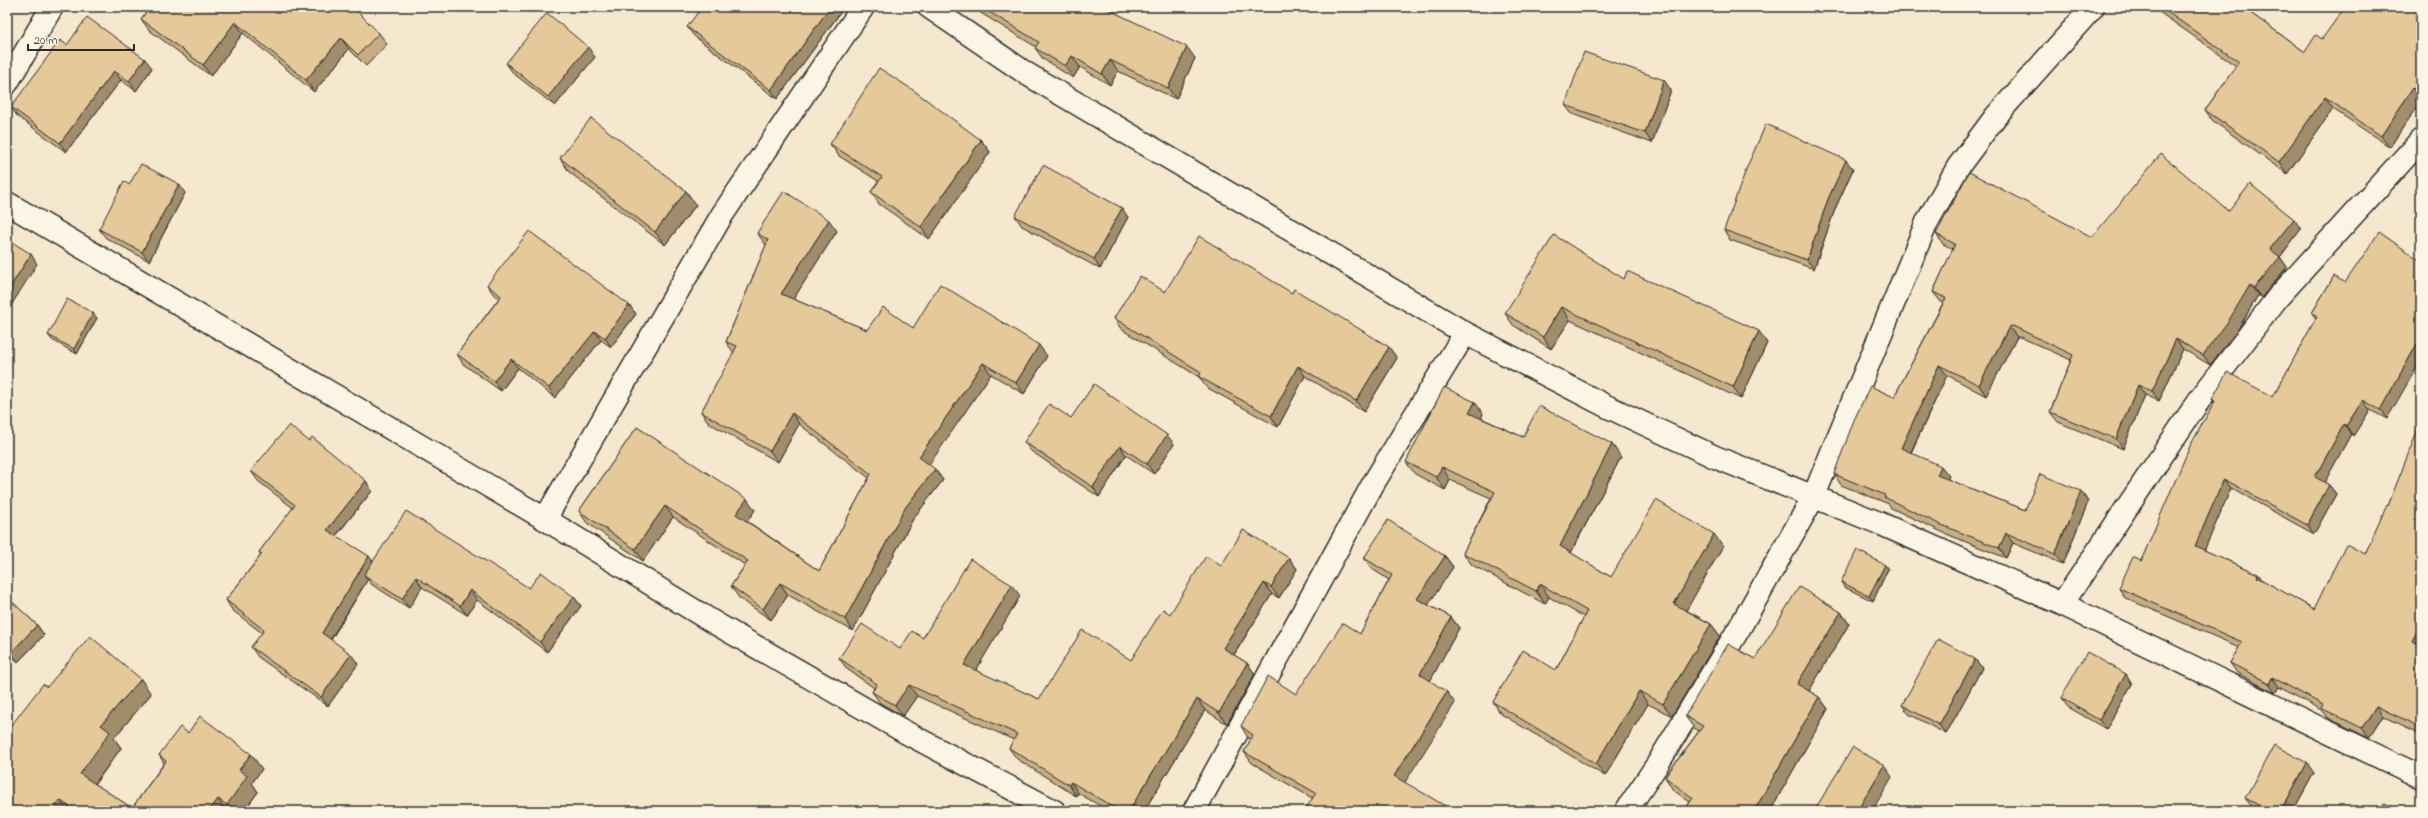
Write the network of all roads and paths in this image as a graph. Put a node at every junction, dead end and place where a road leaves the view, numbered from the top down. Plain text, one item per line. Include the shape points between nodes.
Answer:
1 (52, 7) edge
2 (863, 7) edge
3 (929, 7) edge
4 (2093, 7) edge
5 (7, 83) edge
6 (2421, 140) edge
7 (7, 203) edge
8 (1465, 333) junction
9 (1813, 498) junction
10 (545, 519) junction
11 (2062, 604) junction
12 (2421, 777) edge
13 (1054, 811) edge
14 (1194, 811) edge
15 (1626, 811) edge

1 - 5 street
2 - 10 street via 722,215
3 - 8 street via 1028,74
4 - 9 street via 1996,116 1954,174 1927,222
6 - 11 street via 2278,297 2200,399
7 - 10 street
8 - 9 street via 1618,412 1715,457
8 - 14 street via 1373,484
9 - 11 street via 1879,523
9 - 15 street via 1740,627 1657,765
10 - 13 street via 713,622 905,732
11 - 12 street

